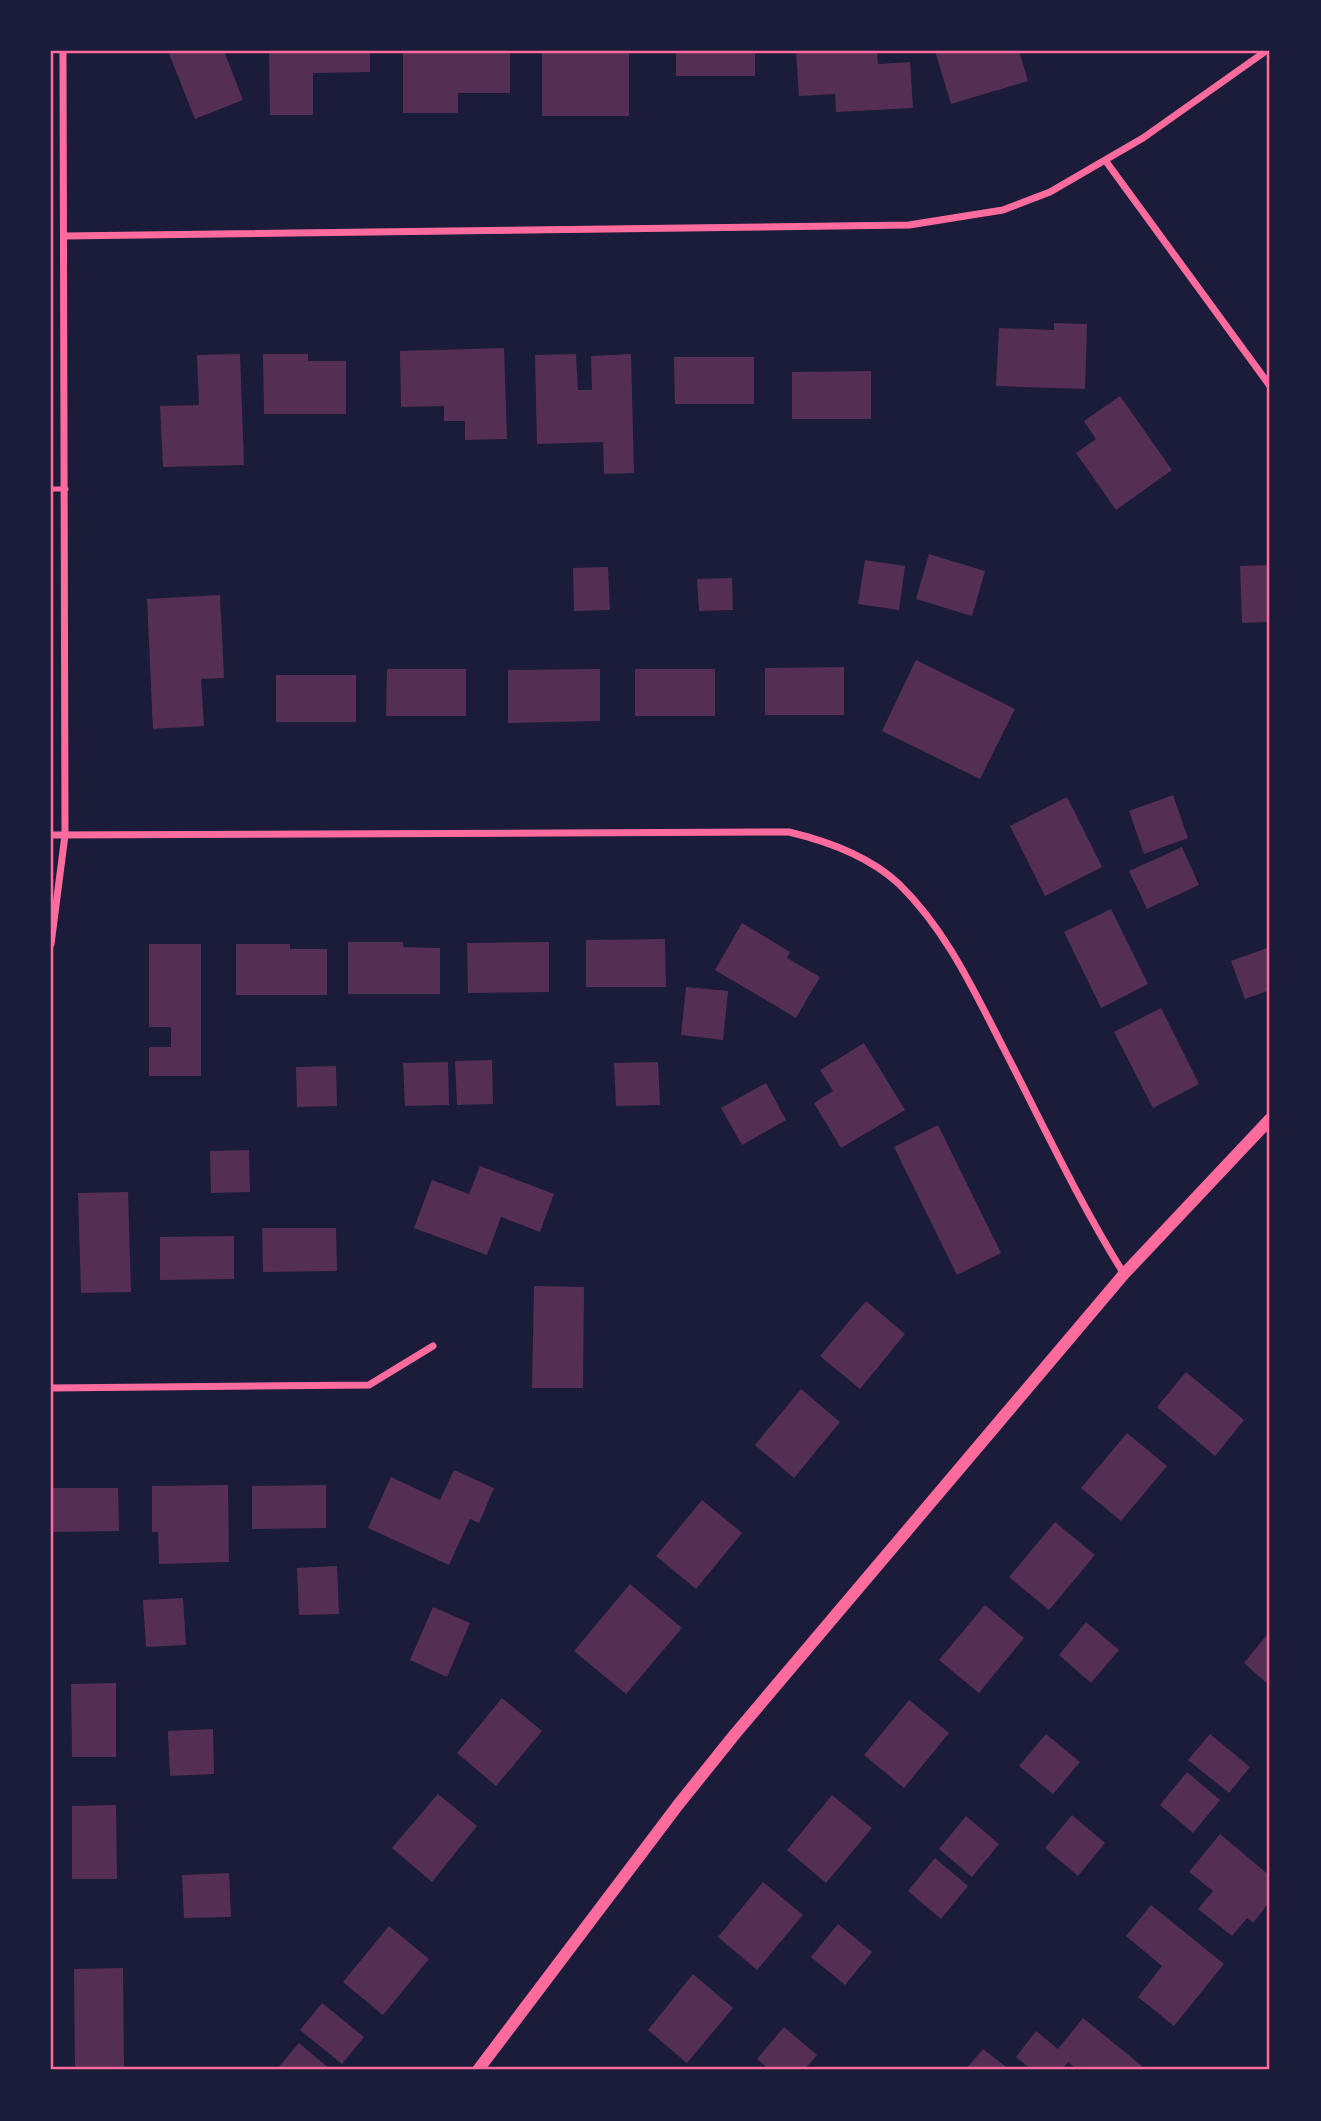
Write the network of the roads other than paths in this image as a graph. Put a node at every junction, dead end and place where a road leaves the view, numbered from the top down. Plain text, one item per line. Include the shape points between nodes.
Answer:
1 (63, 51) edge
2 (1266, 51) edge
3 (1105, 160) junction
4 (65, 236) junction
5 (1270, 386) edge
6 (51, 489) edge
7 (66, 489) junction
8 (51, 835) edge
9 (65, 835) junction
10 (51, 944) edge
11 (1270, 1119) edge
12 (1124, 1274) junction
13 (433, 1346) dead end
14 (51, 1388) edge
15 (478, 2070) edge

1 - 4 street
2 - 3 street
3 - 4 street via 1050,192 1003,210 909,225
3 - 5 street
4 - 7 street
6 - 7 lane
7 - 9 street
8 - 9 street
9 - 10 street
9 - 12 street via 789,832 823,840 897,883 937,927 965,972 1093,1224
11 - 12 street
12 - 15 street via 735,1734
13 - 14 street via 369,1385

